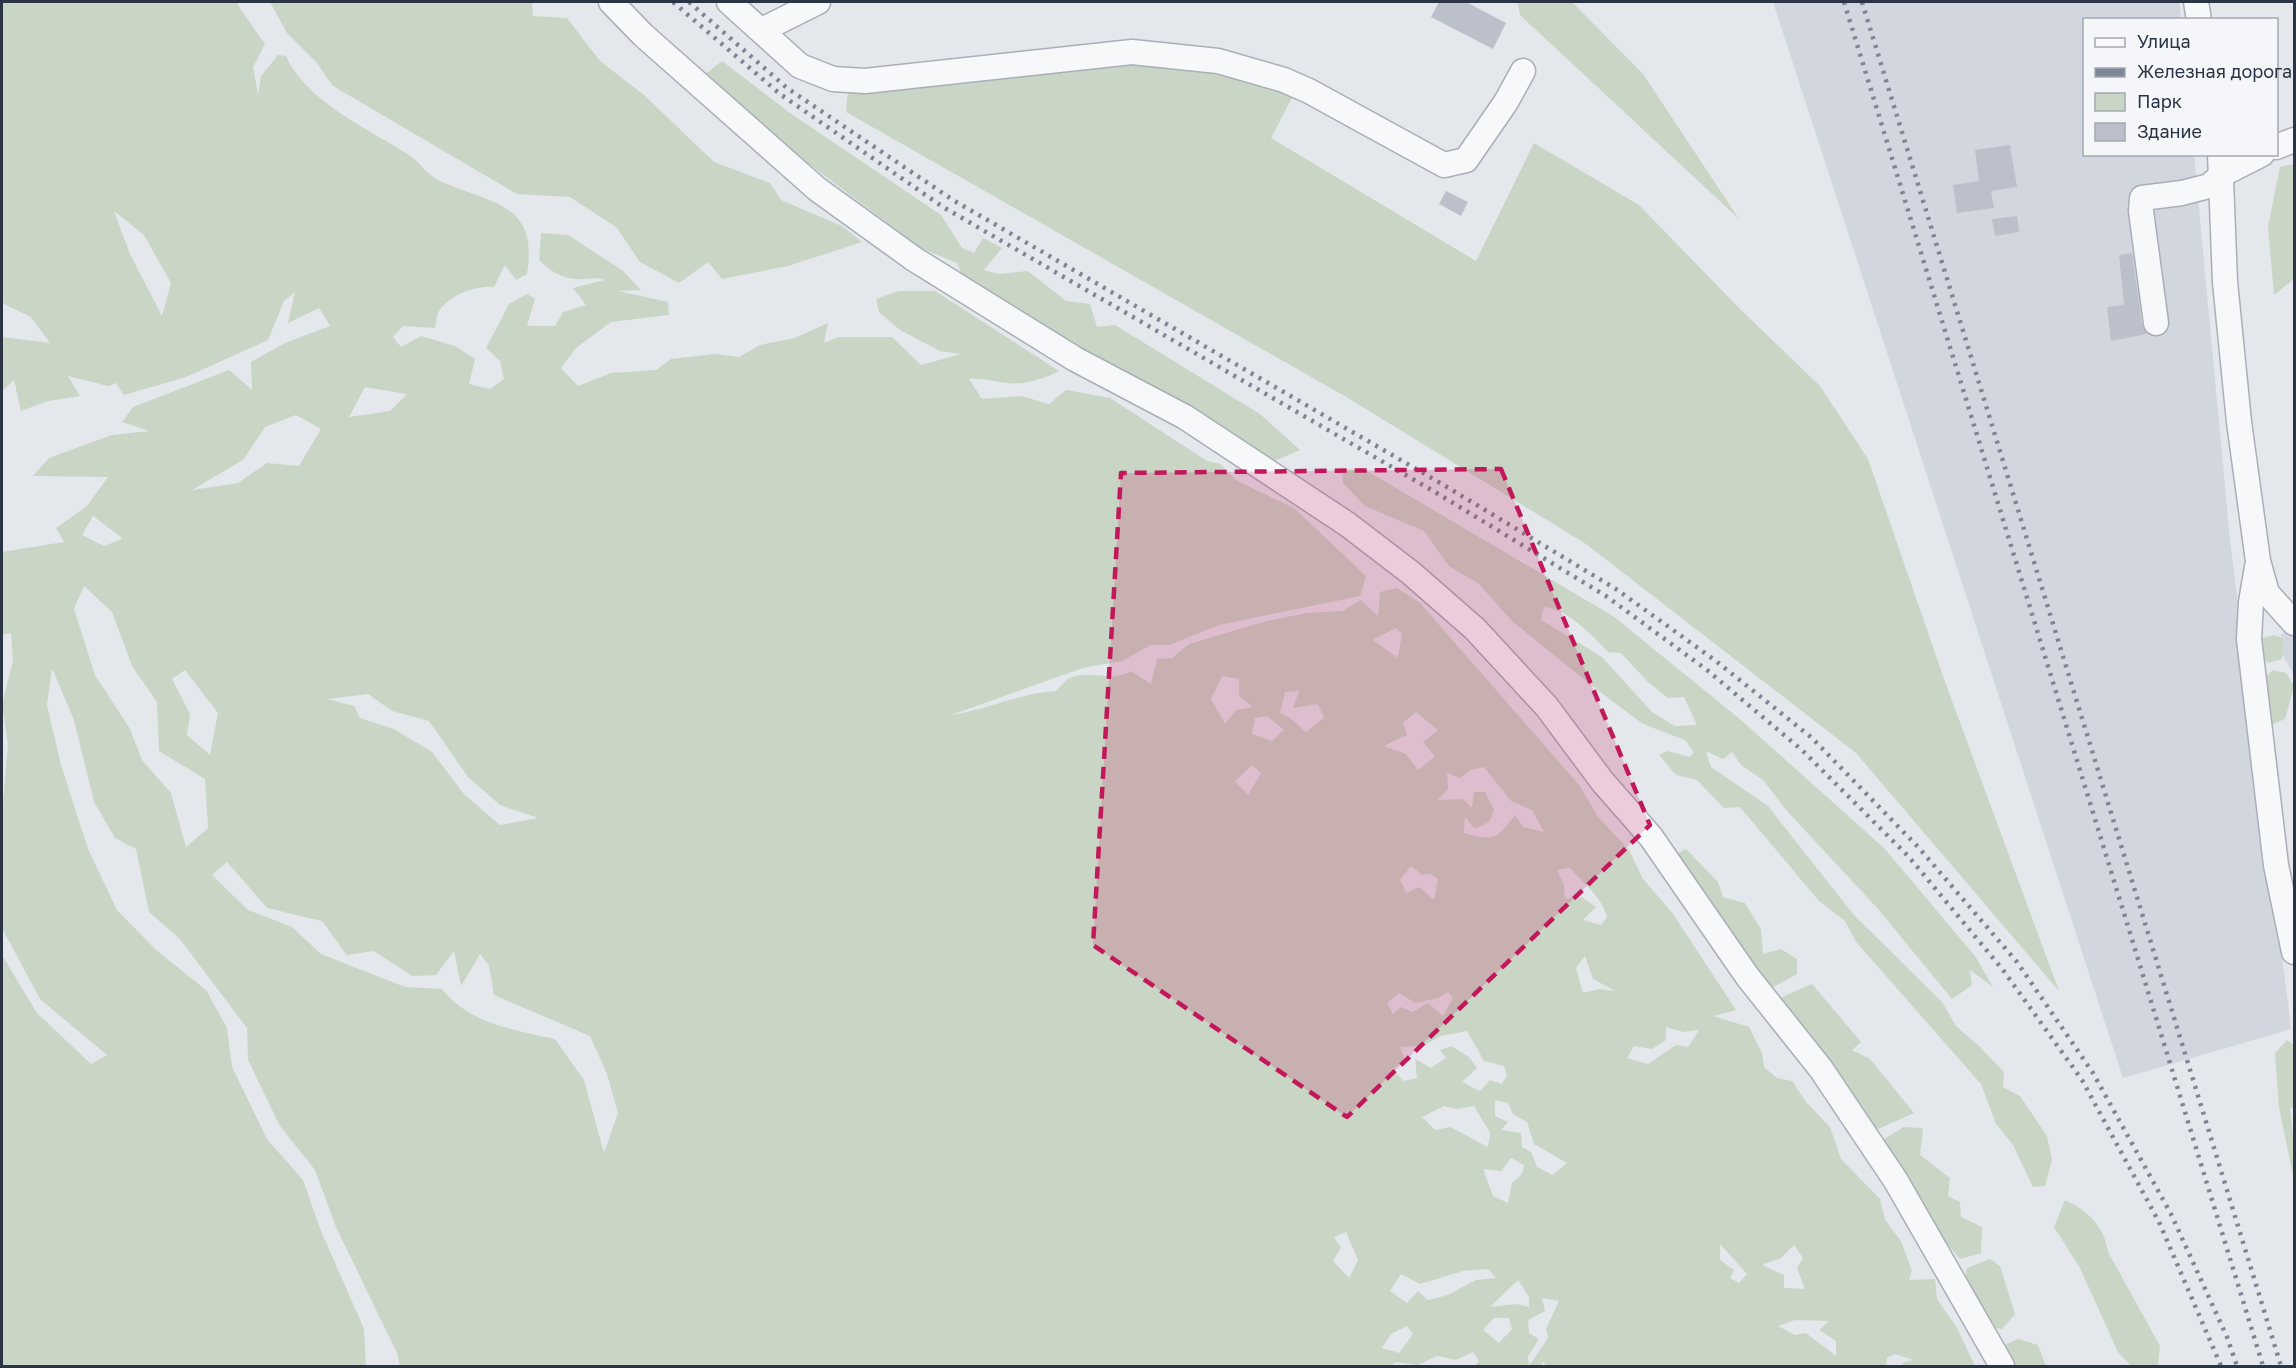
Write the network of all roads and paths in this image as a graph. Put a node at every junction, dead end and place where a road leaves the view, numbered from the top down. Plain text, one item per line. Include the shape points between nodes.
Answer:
1 (611, 2) edge
2 (729, 2) edge
3 (818, 2) edge
4 (2196, 2) edge
5 (2199, 18) edge
6 (762, 30) junction
7 (1523, 71) dead end
8 (2278, 136) edge
9 (2295, 138) edge
10 (2278, 146) edge
11 (2254, 156) edge
12 (2221, 164) edge
13 (2156, 323) dead end
14 (2258, 561) junction
15 (2295, 623) edge
16 (2295, 952) edge
17 (2002, 1366) edge

1 - 17 street via 817,189 915,259 1075,358 1185,417 1347,524 1475,628 1547,707 1602,781 1651,837 1747,976 1821,1069 1896,1181
2 - 6 street
3 - 6 street
4 - 5 street
6 - 7 street via 800,66 833,79 865,81 1132,52 1218,60 1309,91 1444,165 1466,160
8 - 9 street
9 - 10 street
11 - 12 street
12 - 13 street via 2209,186 2142,198
12 - 14 street via 2226,282 2239,422
14 - 15 street via 2267,593
14 - 16 street via 2249,639 2276,865

